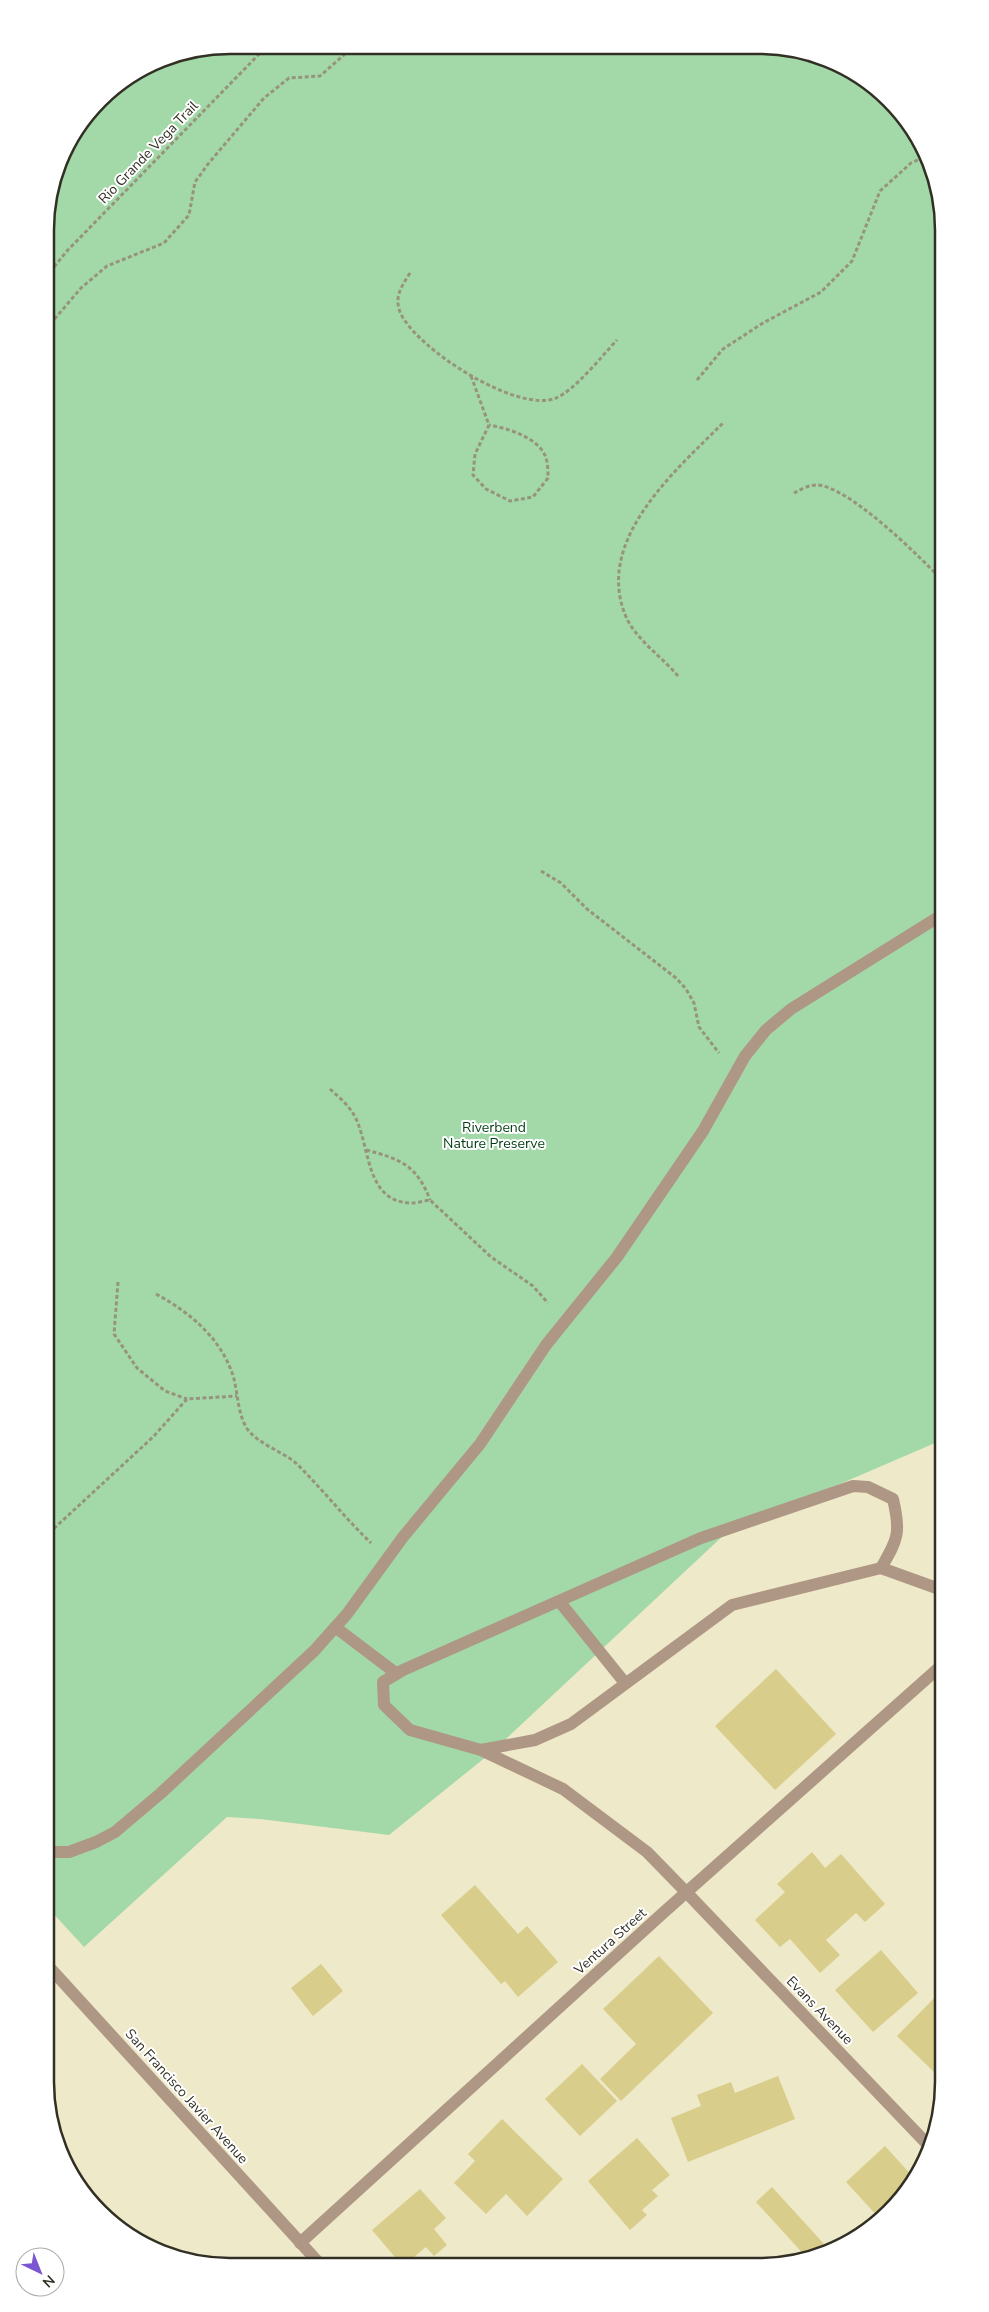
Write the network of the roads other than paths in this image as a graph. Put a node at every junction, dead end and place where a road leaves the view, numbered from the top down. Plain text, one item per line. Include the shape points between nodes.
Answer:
1 (935, 919) edge
2 (881, 1568) junction
3 (935, 1587) edge
4 (560, 1601) junction
5 (335, 1627) junction
6 (935, 1671) edge
7 (397, 1674) junction
8 (625, 1683) junction
9 (481, 1750) junction
10 (54, 1852) edge
11 (688, 1893) junction
12 (54, 1972) edge
13 (925, 2142) edge
14 (300, 2243) junction
15 (314, 2258) edge

1 - 5 street via 791,1009 766,1030 745,1056 703,1131 617,1257 527,1371 480,1444
2 - 3 street
2 - 4 street via 897,1542 893,1499 868,1487 853,1486 701,1538
2 - 8 street via 732,1605
4 - 7 street
4 - 8 street
5 - 7 street
5 - 10 street via 252,1710 120,1828 69,1852
6 - 11 street, Ventura Street
7 - 9 street, Evans Avenue via 383,1682 384,1705 410,1730
8 - 9 street via 571,1724 535,1740
9 - 11 street, Evans Avenue via 562,1789 647,1852
11 - 13 street, Evans Avenue
11 - 14 street, Ventura Street
12 - 14 street, San Francisco Javier Avenue
14 - 15 street, San Francisco Javier Avenue

